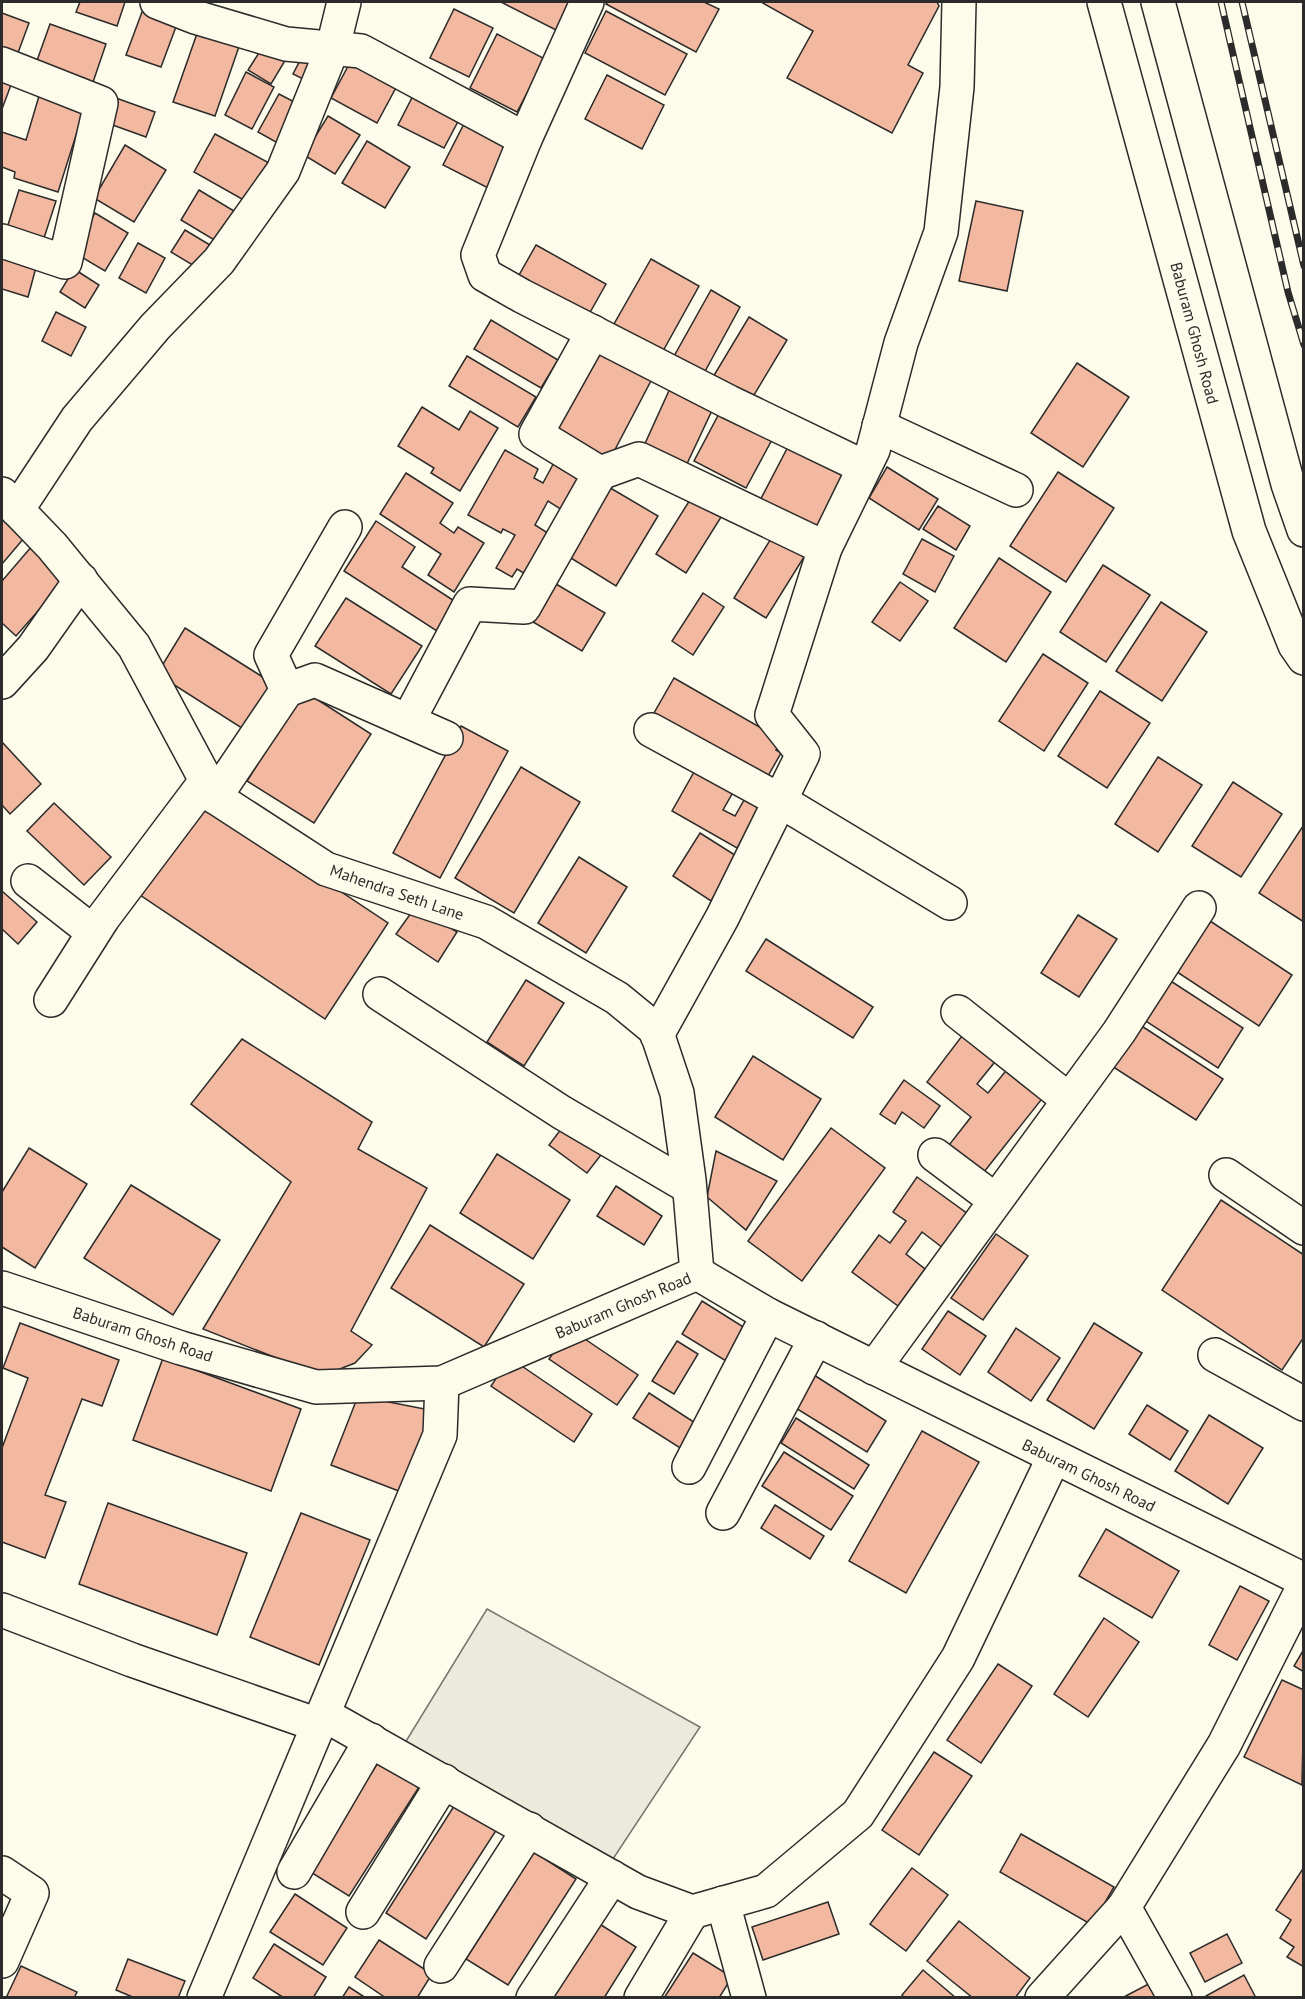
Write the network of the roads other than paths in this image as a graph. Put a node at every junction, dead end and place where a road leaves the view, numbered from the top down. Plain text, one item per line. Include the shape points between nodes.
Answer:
1 (157, 2) edge
2 (344, 2) edge
3 (587, 2) edge
4 (959, 2) edge
5 (1104, 2) edge
6 (1158, 2) edge
7 (333, 47) junction
8 (2, 64) edge
9 (525, 139) junction
10 (2, 241) edge
11 (593, 332) junction
12 (879, 426) junction
13 (864, 467) junction
14 (600, 473) junction
15 (1016, 490) dead end
16 (9, 502) edge
17 (345, 527) dead end
18 (1304, 530) edge
19 (825, 548) junction
20 (81, 580) junction
21 (1304, 658) edge
22 (2, 682) edge
23 (287, 690) junction
24 (408, 721) junction
25 (651, 730) dead end
26 (446, 738) dead end
27 (211, 789) junction
28 (779, 800) junction
29 (28, 881) dead end
30 (950, 903) dead end
31 (1200, 908) dead end
32 (93, 932) junction
33 (380, 994) dead end
34 (51, 1000) dead end
35 (958, 1012) dead end
36 (657, 1035) junction
37 (1069, 1100) junction
38 (935, 1155) dead end
39 (1226, 1175) dead end
40 (689, 1187) junction
41 (995, 1200) junction
42 (1304, 1228) edge
43 (697, 1273) junction
44 (2, 1288) edge
45 (768, 1315) junction
46 (816, 1338) junction
47 (1215, 1355) dead end
48 (874, 1368) junction
49 (442, 1383) junction
50 (1303, 1402) edge
51 (1054, 1457) junction
52 (689, 1467) dead end
53 (723, 1513) dead end
54 (1304, 1580) edge
55 (1304, 1586) edge
56 (2, 1610) edge
57 (321, 1719) junction
58 (371, 1740) junction
59 (444, 1781) junction
60 (529, 1829) junction
61 (294, 1872) dead end
62 (2, 1873) edge
63 (612, 1877) junction
64 (723, 1903) junction
65 (1124, 1907) junction
66 (363, 1912) dead end
67 (692, 1912) junction
68 (2, 1961) edge
69 (441, 1966) dead end
70 (204, 1998) edge
71 (533, 1998) edge
72 (641, 1998) edge
73 (749, 1998) edge
74 (1042, 1998) edge
75 (1175, 1998) edge

1 - 7 street via 286,44
2 - 7 street
3 - 9 street
4 - 12 street via 957,87 941,232 901,343
5 - 21 street, Baburam Ghosh Road via 1249,531 1295,645
6 - 18 street via 1288,484
7 - 9 street via 361,51
7 - 16 street via 283,171 219,261 154,327
8 - 10 street via 102,104 65,261
9 - 11 street via 478,255 485,274
11 - 13 street
11 - 14 street via 536,434
12 - 13 street
12 - 15 street
13 - 19 street
14 - 19 street via 639,459
14 - 24 street via 524,606 470,604
16 - 20 street, Mahendra Seth Lane
17 - 23 street via 272,655
19 - 28 street via 772,715 803,754
20 - 22 street via 33,648
20 - 27 street, Mahendra Seth Lane via 134,646
23 - 24 street via 315,680
23 - 27 street
24 - 26 street
25 - 28 street
27 - 32 street
27 - 36 street, Mahendra Seth Lane via 326,869 486,922 617,998
28 - 30 street
28 - 36 street via 722,918
29 - 32 street
31 - 37 street
32 - 34 street
33 - 40 street via 561,1112
35 - 37 street
36 - 40 street, Mahendra Seth Lane via 677,1094
37 - 41 street
38 - 41 street
39 - 42 street
40 - 43 street, Mahendra Seth Lane
41 - 48 street
43 - 45 street, Baburam Ghosh Road
43 - 49 street, Baburam Ghosh Road
44 - 49 street, Baburam Ghosh Road via 181,1348 316,1387
45 - 46 street, Baburam Ghosh Road
45 - 52 street
46 - 48 street, Baburam Ghosh Road
46 - 53 street
47 - 50 street
48 - 51 street, Baburam Ghosh Road
49 - 57 street via 440,1435
51 - 54 street, Baburam Ghosh Road
51 - 64 street via 958,1658 858,1814 766,1891
55 - 65 street via 1224,1745
56 - 57 street via 132,1660
57 - 58 street
57 - 70 street
58 - 59 street
58 - 61 street
59 - 60 street
59 - 66 street
60 - 63 street
60 - 69 street
62 - 68 street via 32,1893
63 - 67 street via 638,1892
63 - 71 street
64 - 67 street
64 - 73 street
65 - 74 street
65 - 75 street
67 - 72 street

